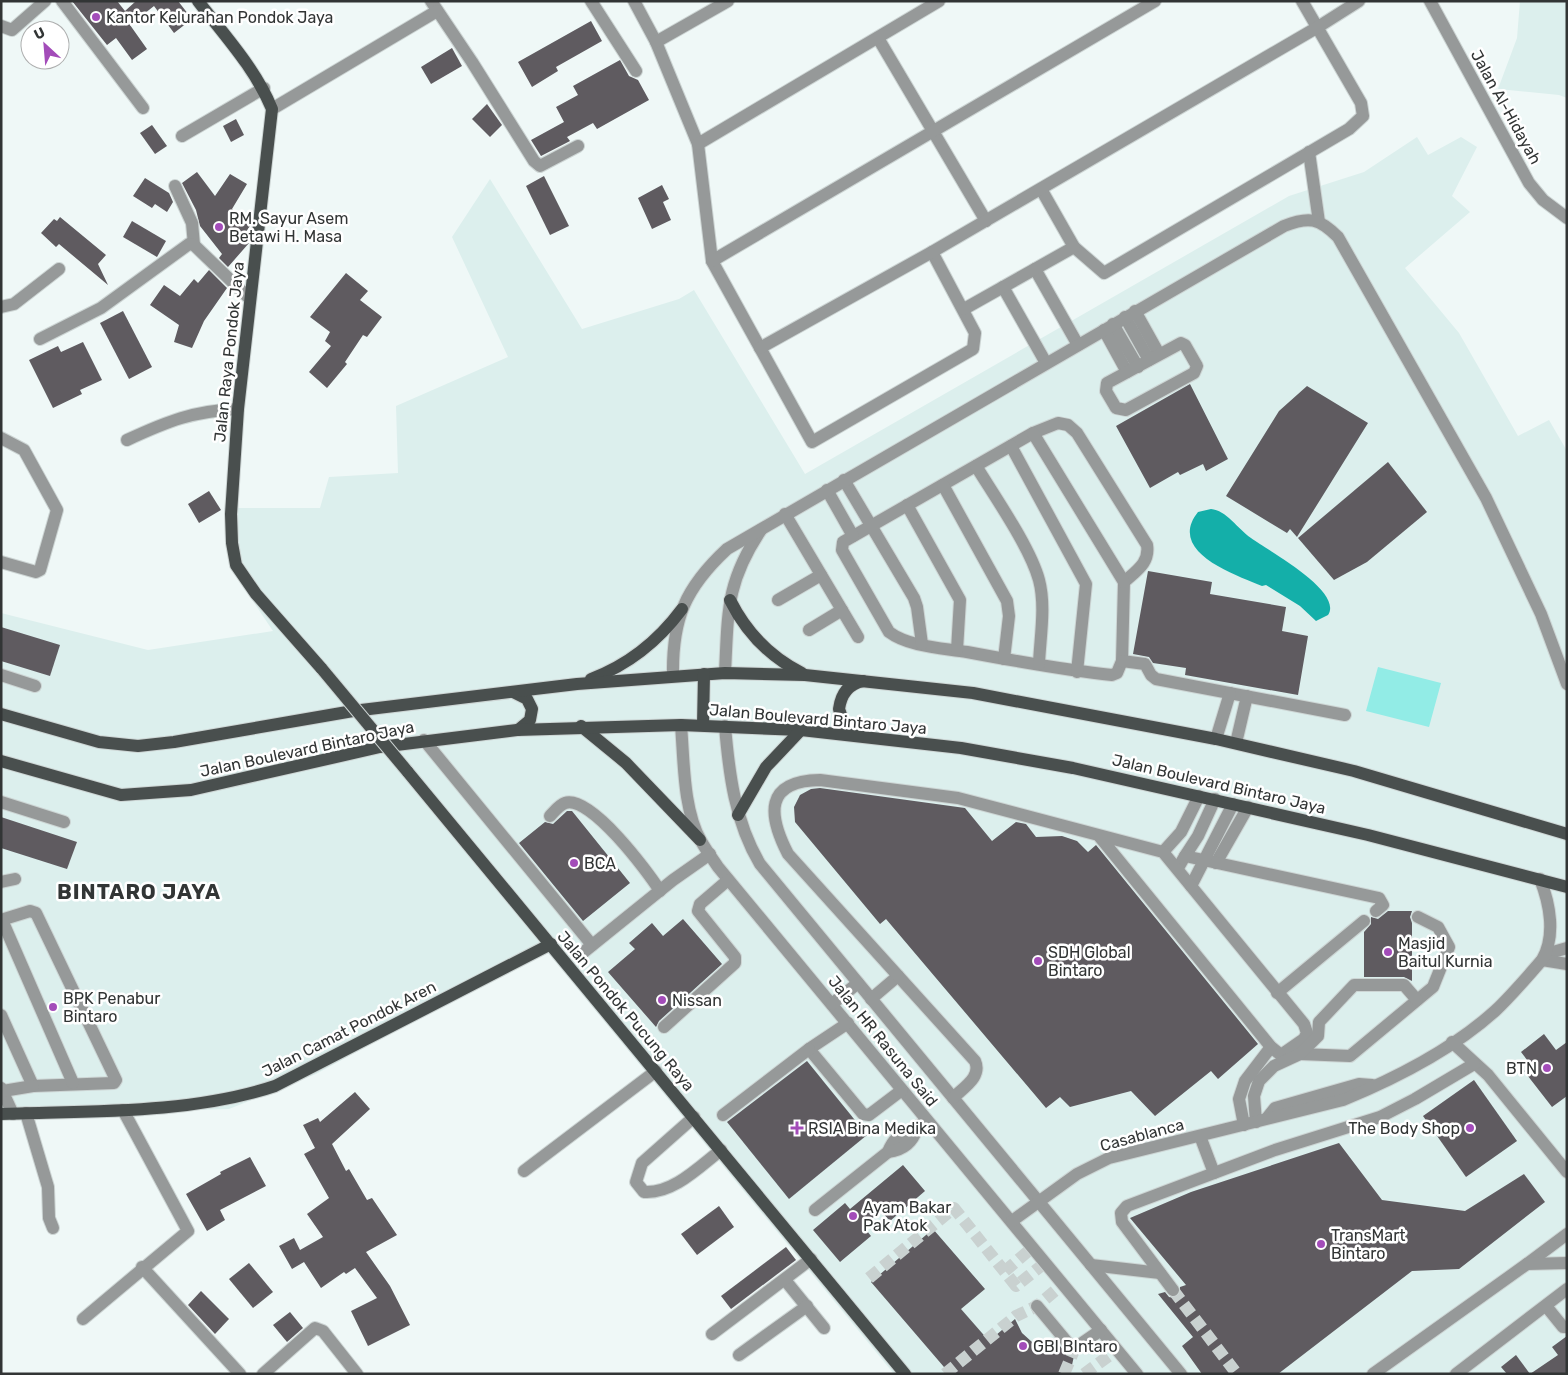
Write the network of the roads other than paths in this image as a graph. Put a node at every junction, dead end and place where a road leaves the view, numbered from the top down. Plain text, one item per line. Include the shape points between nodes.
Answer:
1 (45, 1) edge
2 (62, 1) edge
3 (198, 1) edge
4 (592, 1) edge
5 (634, 1) edge
6 (728, 1) edge
7 (940, 1) edge
8 (1155, 1) edge
9 (1302, 1) edge
10 (1359, 1) edge
11 (1430, 1) edge
12 (434, 6) edge
13 (1, 26) edge
14 (1318, 27) junction
15 (878, 38) junction
16 (656, 42) junction
17 (636, 71) dead end
18 (264, 88) junction
19 (143, 108) dead end
20 (272, 109) junction
21 (933, 131) junction
22 (182, 136) dead end
23 (698, 144) junction
24 (578, 146) dead end
25 (1309, 152) junction
26 (175, 186) dead end
27 (1042, 189) junction
28 (1567, 218) edge
29 (986, 221) junction
30 (1319, 222) junction
31 (194, 245) junction
32 (1074, 247) junction
33 (932, 252) junction
34 (712, 261) junction
35 (59, 268) dead end
36 (1035, 269) junction
37 (1003, 287) junction
38 (250, 299) junction
39 (1, 307) edge
40 (964, 309) junction
41 (1119, 321) junction
42 (40, 339) dead end
43 (1078, 344) junction
44 (760, 348) junction
45 (1046, 363) junction
46 (1143, 363) junction
47 (238, 409) junction
48 (1033, 433) junction
49 (1, 438) edge
50 (128, 440) dead end
51 (1011, 446) junction
52 (976, 466) junction
53 (844, 480) junction
54 (943, 485) junction
55 (828, 490) junction
56 (907, 505) junction
57 (785, 514) junction
58 (869, 526) junction
59 (762, 528) junction
60 (853, 536) junction
61 (1, 562) edge
62 (821, 575) junction
63 (1124, 582) junction
64 (730, 600) junction
65 (778, 600) dead end
66 (682, 608) junction
67 (842, 610) junction
68 (809, 630) dead end
69 (858, 637) dead end
70 (922, 644) junction
71 (957, 650) junction
72 (1004, 659) junction
73 (1122, 661) junction
74 (1039, 664) junction
75 (322, 668) joint
76 (1077, 672) junction
77 (725, 673) junction
78 (704, 674) junction
79 (1, 675) edge
80 (805, 675) junction
81 (673, 676) junction
82 (868, 680) junction
83 (577, 684) junction
84 (1567, 684) edge
85 (35, 686) dead end
86 (513, 692) junction
87 (1230, 693) junction
88 (1247, 696) junction
89 (1, 714) edge
90 (1345, 715) dead end
91 (681, 725) junction
92 (704, 725) junction
93 (581, 726) junction
94 (726, 726) junction
95 (517, 730) junction
96 (801, 730) junction
97 (862, 737) junction
98 (1216, 739) junction
99 (424, 740) junction
100 (1236, 743) junction
101 (1, 760) edge
102 (1199, 796) junction
103 (1215, 799) junction
104 (1, 802) edge
105 (1233, 804) junction
106 (1248, 807) junction
107 (738, 815) junction
108 (550, 816) dead end
109 (64, 822) dead end
110 (1567, 834) edge
111 (1099, 836) junction
112 (700, 840) junction
113 (1163, 852) junction
114 (710, 854) junction
115 (1185, 856) junction
116 (1210, 862) junction
117 (1178, 868) junction
118 (15, 879) dead end
119 (1540, 879) junction
120 (728, 880) junction
121 (1, 882) edge
122 (1191, 886) junction
123 (1567, 887) edge
124 (660, 891) junction
125 (1376, 911) dead end
126 (1418, 917) dead end
127 (2, 920) edge
128 (1364, 921) dead end
129 (550, 944) junction
130 (592, 945) junction
131 (1567, 948) edge
132 (580, 955) dead end
133 (1544, 957) junction
134 (1567, 964) edge
135 (898, 976) junction
136 (858, 983) junction
137 (1277, 993) junction
138 (871, 999) junction
139 (1417, 1000) junction
140 (832, 1004) junction
141 (1, 1015) edge
142 (848, 1023) junction
143 (664, 1028) dead end
144 (1452, 1042) junction
145 (1270, 1047) junction
146 (809, 1049) junction
147 (1300, 1054) junction
148 (1474, 1064) junction
149 (656, 1071) junction
150 (72, 1083) junction
151 (33, 1086) junction
152 (2, 1090) edge
153 (902, 1090) junction
154 (953, 1098) junction
155 (123, 1110) junction
156 (14, 1114) edge
157 (723, 1115) dead end
158 (694, 1118) junction
159 (1255, 1122) junction
160 (922, 1124) junction
161 (1200, 1136) junction
162 (720, 1150) junction
163 (524, 1171) dead end
164 (1567, 1172) edge
165 (1214, 1173) junction
166 (1039, 1202) junction
167 (815, 1210) dead end
168 (1012, 1221) junction
169 (53, 1228) dead end
170 (1567, 1234) edge
171 (811, 1259) junction
172 (1567, 1263) edge
173 (1527, 1264) junction
174 (1091, 1265) junction
175 (142, 1267) junction
176 (1160, 1273) junction
177 (785, 1280) junction
178 (1567, 1289) edge
179 (1173, 1290) tunnel mouth
180 (807, 1306) junction
181 (1037, 1306) dead end
182 (1546, 1306) junction
183 (83, 1319) dead end
184 (1567, 1327) edge
185 (824, 1328) dead end
186 (1101, 1330) junction
187 (712, 1334) dead end
188 (739, 1355) dead end
189 (240, 1374) edge
190 (263, 1374) edge
191 (357, 1374) edge
192 (905, 1374) edge
193 (1137, 1374) edge
194 (1181, 1374) edge
195 (1373, 1374) edge
196 (1456, 1374) edge

1 - 13 street via 12,30
2 - 19 street
3 - 18 main road, Jalan Raya Pondok Jaya
4 - 17 street
5 - 16 street
6 - 16 street
7 - 15 street
8 - 21 street
9 - 14 street
10 - 14 street
11 - 28 street, Jalan Al-Hidayah via 1529,184 1543,200
12 - 20 street
12 - 24 street via 534,161 540,166
14 - 25 street via 1361,103 1363,116 1349,129
14 - 27 street
15 - 21 street
15 - 23 street
16 - 23 street
18 - 20 main road, Jalan Raya Pondok Jaya
18 - 22 street
20 - 38 main road, Jalan Raya Pondok Jaya
21 - 29 street
21 - 34 street
23 - 34 street
25 - 30 street
25 - 32 street via 1104,273
26 - 31 street via 192,223
27 - 29 street
27 - 32 street
29 - 33 street
30 - 41 street via 1300,220 1284,226
30 - 84 street via 1338,237 1486,498 1541,614
31 - 38 street
31 - 42 street via 184,246 101,308
32 - 36 street
33 - 40 street
33 - 44 street
34 - 44 street
35 - 39 street via 14,304
36 - 37 street
36 - 43 street
37 - 40 street
37 - 45 street
38 - 47 main road, Jalan Raya Pondok Jaya
40 - 44 street via 975,333 973,349 812,442
41 - 43 street
41 - 46 street
41 - 46 street
43 - 45 street
45 - 53 street
46 - 46 street via 1182,343 1197,369 1184,379 1120,411 1105,388 1109,381
47 - 50 street via 180,416
47 - 75 main road, Jalan Raya Pondok Jaya via 231,514 236,565 256,594
48 - 51 street
48 - 63 street
48 - 63 street via 1058,423 1068,424 1077,433 1147,545 1146,562
49 - 61 street via 24,450 57,510 40,570 31,572
51 - 52 street
51 - 76 street via 1086,584
52 - 54 street
52 - 74 street via 1028,554 1039,581
53 - 55 street
53 - 58 street
54 - 56 street
54 - 72 street via 1007,601 1009,616
55 - 57 street
55 - 60 street
56 - 58 street
56 - 71 street via 960,600
57 - 59 street
57 - 62 street
58 - 60 street
58 - 70 street via 914,598
59 - 64 street via 740,564
59 - 66 street via 716,559 696,583
60 - 70 street via 843,542 842,550 870,603 889,632 898,639
62 - 65 street
62 - 67 street
63 - 73 street
64 - 77 street
64 - 80 main road via 762,645
66 - 81 street via 674,636
66 - 83 main road via 665,630 644,648 612,669
67 - 68 street
67 - 69 street
70 - 71 street
71 - 72 street
72 - 74 street
73 - 76 street via 1114,675
73 - 87 street via 1145,664 1156,679
74 - 76 street
75 - 129 main road, Jalan Pondok Pucung Raya, bridge
77 - 78 main road, Jalan Boulevard Bintaro Jaya
77 - 80 main road, Jalan Boulevard Bintaro Jaya
78 - 81 main road, Jalan Boulevard Bintaro Jaya
78 - 92 main road
79 - 85 street
80 - 82 main road, Jalan Boulevard Bintaro Jaya
81 - 83 main road, Jalan Boulevard Bintaro Jaya
82 - 97 main road via 845,691 839,709 846,727
82 - 98 main road, Jalan Boulevard Bintaro Jaya via 973,693
83 - 86 main road, Jalan Boulevard Bintaro Jaya
86 - 89 main road, Jalan Boulevard Bintaro Jaya via 344,712 138,746 99,742
86 - 95 main road via 528,699 532,709 530,720
87 - 88 street
87 - 98 street
88 - 90 street
88 - 100 street
91 - 92 main road, Jalan Boulevard Bintaro Jaya
91 - 93 main road, Jalan Boulevard Bintaro Jaya
91 - 112 street, Jalan HR Rasuna Said via 690,807
92 - 94 main road, Jalan Boulevard Bintaro Jaya
93 - 95 main road, Jalan Boulevard Bintaro Jaya
93 - 112 main road via 626,763
94 - 96 main road, Jalan Boulevard Bintaro Jaya
94 - 107 street, Jalan HR Rasuna Said
95 - 99 main road, Jalan Boulevard Bintaro Jaya
96 - 97 main road, Jalan Boulevard Bintaro Jaya
96 - 107 main road via 766,767
97 - 102 main road, Jalan Boulevard Bintaro Jaya via 1026,759
98 - 100 main road, Jalan Boulevard Bintaro Jaya
99 - 101 main road, Jalan Boulevard Bintaro Jaya via 353,752 191,790 121,796
99 - 130 street
100 - 110 main road, Jalan Boulevard Bintaro Jaya via 1354,771
102 - 103 main road, Jalan Boulevard Bintaro Jaya
102 - 113 street via 1181,832
103 - 105 main road, Jalan Boulevard Bintaro Jaya
103 - 115 street
104 - 109 street
105 - 106 main road, Jalan Boulevard Bintaro Jaya
105 - 116 street
106 - 116 street
106 - 119 main road, Jalan Boulevard Bintaro Jaya
107 - 136 street, Jalan HR Rasuna Said via 760,864
108 - 124 street via 564,803 592,812 612,830
111 - 113 street
111 - 135 street via 1038,817 938,796 820,780 799,781 779,794 774,814 776,831 788,854
111 - 145 street
112 - 114 street, Jalan HR Rasuna Said
113 - 117 street
114 - 120 street, Jalan HR Rasuna Said
114 - 124 street
115 - 116 street
115 - 117 street
116 - 122 street
116 - 125 street via 1379,898 1383,905
117 - 122 street
118 - 121 street
119 - 123 main road, Jalan Boulevard Bintaro Jaya
119 - 133 street via 1549,908
120 - 140 street, Jalan HR Rasuna Said
120 - 143 street via 700,904 698,912 735,957 735,963
122 - 137 street
124 - 130 street
126 - 139 street via 1438,928 1449,947 1432,987
127 - 150 street
127 - 150 street via 30,911 36,913 116,1080 112,1085
128 - 137 street
129 - 149 main road, Jalan Pondok Pucung Raya
129 - 155 main road, Jalan Camat Pondok Aren via 275,1086 245,1096
130 - 132 street
131 - 133 street
133 - 134 street
133 - 144 street, Casablanca via 1494,1011
135 - 138 street
135 - 154 street via 975,1061 977,1075
136 - 138 street, Jalan HR Rasuna Said
136 - 140 street
137 - 145 street via 1304,1024 1307,1033 1304,1040 1281,1055
138 - 154 street, Jalan HR Rasuna Said
139 - 147 street via 1350,1056
139 - 147 street via 1404,986 1354,985 1319,1022 1318,1036
140 - 142 street, Jalan HR Rasuna Said
141 - 151 street
142 - 146 street
142 - 153 street, Jalan HR Rasuna Said
144 - 148 street
144 - 159 street, Casablanca via 1380,1085 1343,1100
145 - 159 street via 1245,1081 1239,1099
146 - 153 street via 864,1114 869,1115
146 - 157 street
147 - 159 street via 1274,1066 1259,1081 1254,1096
148 - 164 street via 1488,1075
148 - 165 street via 1380,1117 1274,1150
149 - 158 main road, Jalan Pondok Pucung Raya
149 - 163 street
150 - 151 street
151 - 152 street
152 - 156 street
153 - 160 street, Jalan HR Rasuna Said
154 - 166 street, Jalan HR Rasuna Said
155 - 156 main road, Jalan Camat Pondok Aren
155 - 175 street via 188,1229
156 - 169 street via 48,1187 49,1218
158 - 162 main road, Jalan Pondok Pucung Raya
158 - 162 street via 642,1162 636,1182 644,1192 657,1193 676,1184
159 - 161 street, Casablanca
160 - 167 street via 907,1130 892,1143 888,1152
160 - 168 street, Jalan HR Rasuna Said
161 - 165 street
161 - 166 street, Casablanca via 1109,1158 1078,1174
162 - 171 main road, Jalan Pondok Pucung Raya
165 - 176 street via 1127,1206 1121,1213 1122,1222
166 - 168 street, Casablanca
166 - 174 street, Jalan HR Rasuna Said
168 - 186 street, Jalan HR Rasuna Said
170 - 173 street
171 - 177 street
171 - 192 main road, Jalan Pondok Pucung Raya
172 - 173 street
173 - 195 street
174 - 176 street
174 - 194 street, Jalan HR Rasuna Said
175 - 183 street
175 - 189 street
176 - 179 street
177 - 180 street
177 - 187 street
178 - 182 street
180 - 185 street
180 - 188 street
181 - 186 street via 1074,1348
182 - 184 street via 1563,1327
182 - 196 street
186 - 193 street, Jalan HR Rasuna Said
190 - 191 street via 315,1328 323,1331

